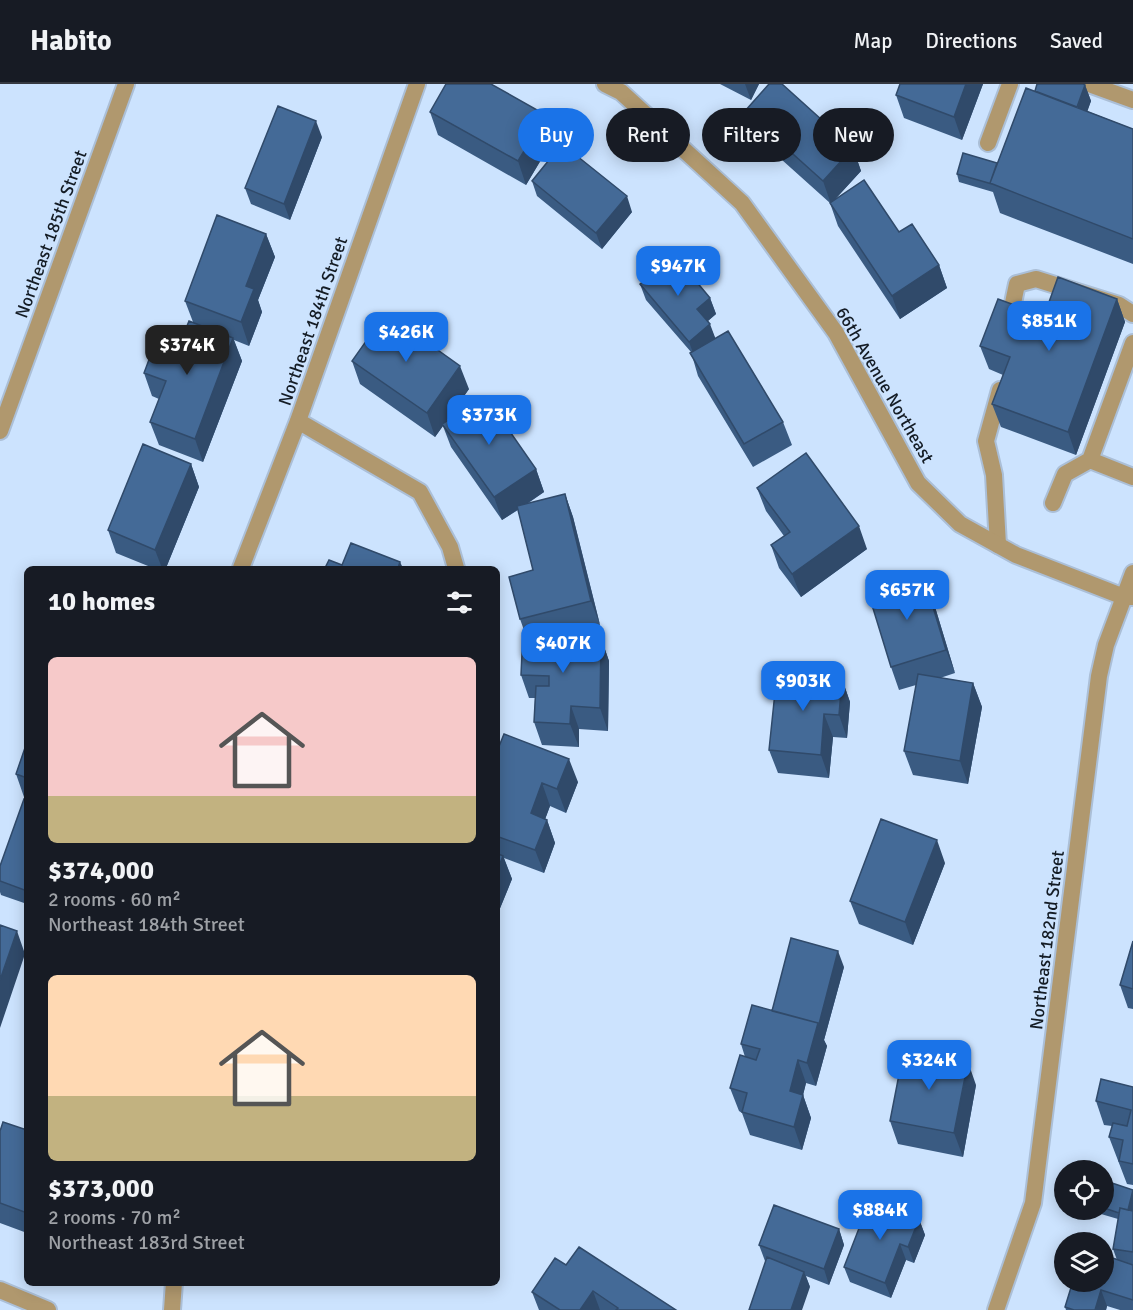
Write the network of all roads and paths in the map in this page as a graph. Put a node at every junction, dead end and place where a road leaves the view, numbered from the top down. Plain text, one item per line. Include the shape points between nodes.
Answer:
1 (126, 84) edge
2 (417, 84) edge
3 (605, 84) edge
4 (1010, 84) edge
5 (1089, 84) edge
6 (1133, 100) edge
7 (988, 143) dead end
8 (1133, 314) edge
9 (1019, 327) edge
10 (1133, 343) edge
11 (1004, 375) edge
12 (298, 421) junction
13 (0, 431) edge
14 (1090, 460) junction
15 (1133, 477) edge
16 (1053, 503) dead end
17 (998, 545) junction
18 (242, 566) edge
19 (455, 566) edge
20 (1133, 573) edge
21 (1129, 597) edge
22 (174, 1286) edge
23 (0, 1290) edge
24 (48, 1310) edge
25 (172, 1310) edge
26 (996, 1310) edge

1 - 13 street, Northeast 185th Street
2 - 12 street, Northeast 184th Street
3 - 17 street, 66th Avenue Northeast via 621,92 742,203 836,333 918,483 960,524
4 - 7 street
5 - 6 street
8 - 9 street via 1119,305 1036,279 1017,284 1012,303
10 - 14 street
11 - 17 street via 986,441 994,475
12 - 18 street, Northeast 184th Street
12 - 19 street via 420,492 450,547
14 - 15 street
14 - 16 street via 1065,474
17 - 21 street, 66th Avenue Northeast
20 - 21 street, Northeast 182nd Street
21 - 26 street, Northeast 182nd Street via 1106,645 1099,676 1033,1203
22 - 25 street
23 - 24 street

